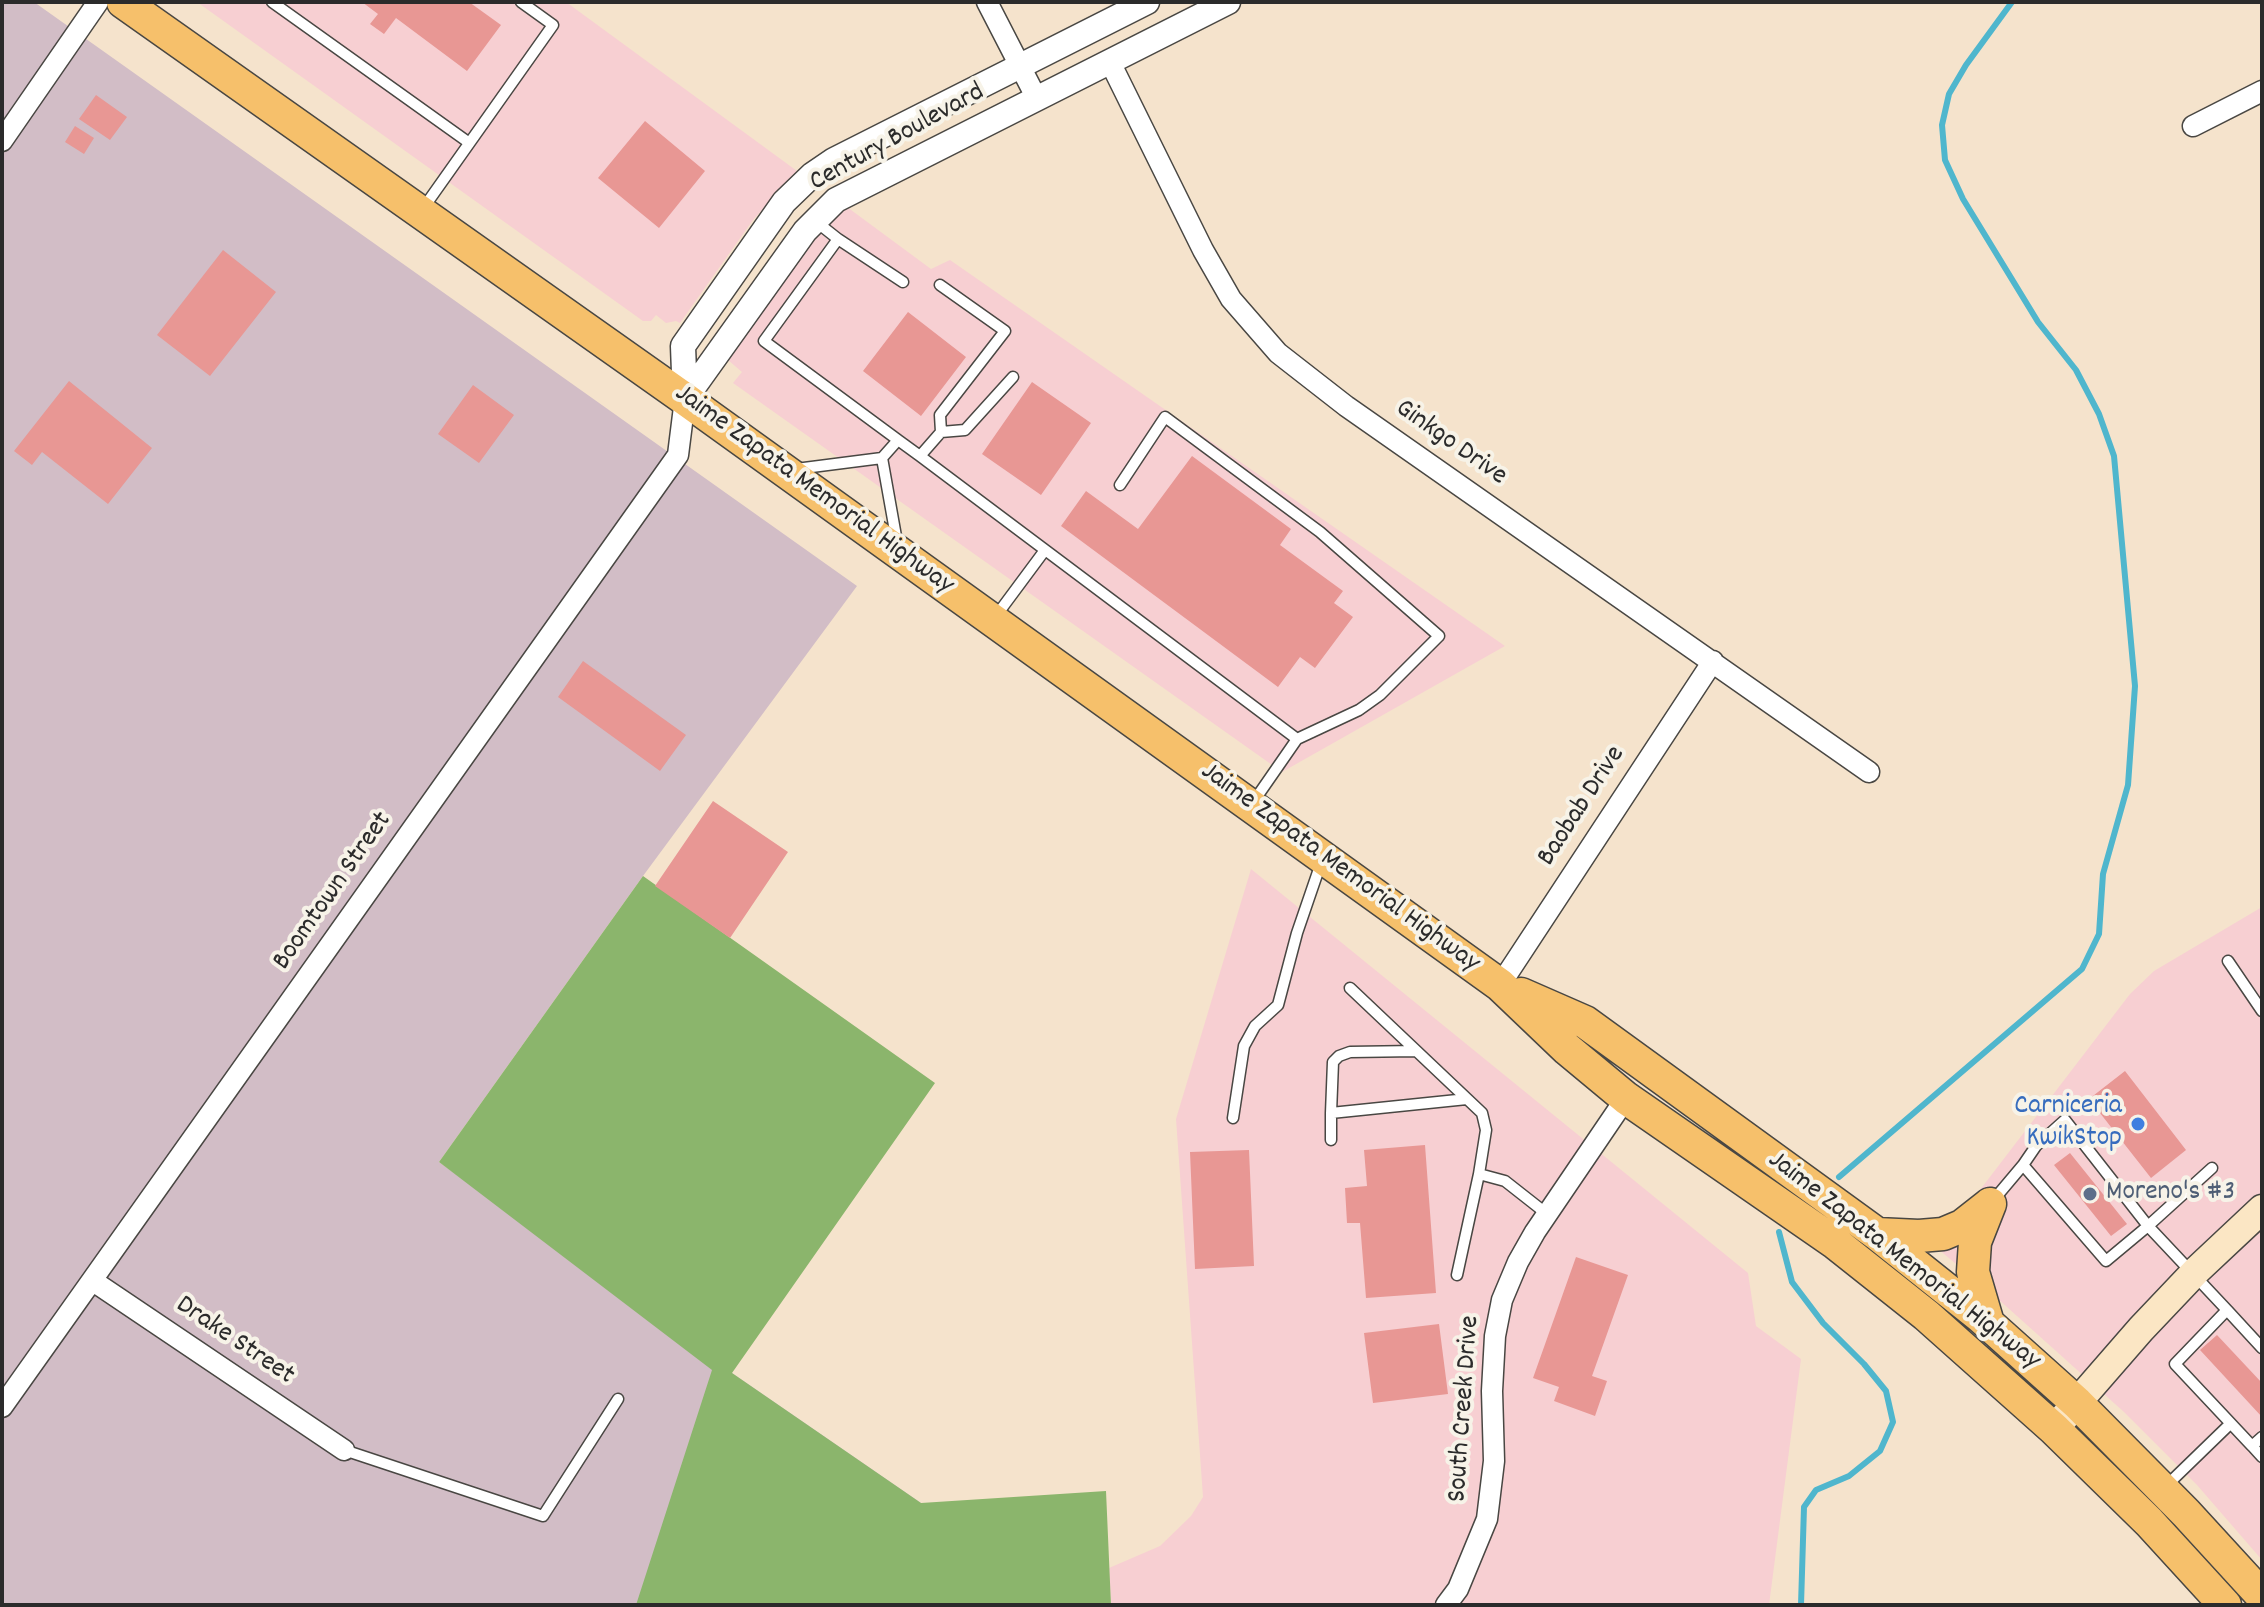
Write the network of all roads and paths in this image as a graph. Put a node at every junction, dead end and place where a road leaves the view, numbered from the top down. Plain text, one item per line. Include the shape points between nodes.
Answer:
1 (98, 2) edge
2 (272, 2) edge
3 (521, 2) edge
4 (987, 2) edge
5 (1147, 2) edge
6 (1228, 2) edge
7 (129, 4) edge
8 (1110, 62) junction
9 (1020, 66) junction
10 (2262, 91) edge
11 (1037, 99) junction
12 (2193, 126) dead end
13 (2, 141) edge
14 (468, 142) junction
15 (420, 212) junction
16 (814, 220) junction
17 (838, 239) junction
18 (903, 282) dead end
19 (940, 285) dead end
20 (1013, 377) dead end
21 (685, 399) junction
22 (941, 432) junction
23 (898, 440) junction
24 (920, 456) junction
25 (882, 458) junction
26 (784, 470) junction
27 (1120, 485) dead end
28 (1045, 550) junction
29 (898, 553) junction
30 (993, 620) junction
31 (1713, 661) junction
32 (1297, 739) junction
33 (1869, 772) dead end
34 (1250, 806) junction
35 (1323, 858) junction
36 (2228, 961) dead end
37 (1500, 985) junction
38 (1350, 988) dead end
39 (2262, 1011) edge
40 (1416, 1051) junction
41 (1626, 1098) junction
42 (1467, 1099) junction
43 (1331, 1113) junction
44 (1233, 1118) dead end
45 (1331, 1140) dead end
46 (1783, 1165) junction
47 (2023, 1165) junction
48 (2212, 1168) dead end
49 (1479, 1174) junction
50 (1990, 1204) junction
51 (2262, 1209) edge
52 (1547, 1214) junction
53 (2148, 1226) junction
54 (1877, 1234) junction
55 (1457, 1275) dead end
56 (2192, 1275) junction
57 (93, 1281) junction
58 (2227, 1310) junction
59 (1988, 1323) junction
60 (2262, 1348) edge
61 (618, 1399) dead end
62 (2077, 1403) junction
63 (2, 1407) edge
64 (2229, 1425) junction
65 (2054, 1429) junction
66 (2262, 1437) edge
67 (2252, 1446) junction
68 (344, 1450) joint
69 (2262, 1457) edge
70 (2163, 1490) junction
71 (2262, 1596) edge
72 (1446, 1605) edge
73 (2225, 1605) edge

1 - 13 street
2 - 14 lane
3 - 14 lane via 553,25
4 - 9 street
5 - 9 street, Century Boulevard
6 - 8 street, Century Boulevard
7 - 15 main road, Jaime Zapata Memorial Highway
8 - 11 street, Century Boulevard
8 - 31 street, Ginkgo Drive via 1217,275 1278,353
9 - 11 street
9 - 21 street, Century Boulevard via 834,160 784,202 683,346
10 - 12 street
11 - 16 street, Century Boulevard via 846,195
14 - 15 lane
15 - 21 main road, Jaime Zapata Memorial Highway
16 - 17 lane
16 - 21 street, Century Boulevard
17 - 18 lane
17 - 23 lane via 764,341
19 - 22 lane via 1005,331 940,415
20 - 22 lane via 965,430
21 - 26 main road, Jaime Zapata Memorial Highway
21 - 57 street, Boomtown Street via 678,455
22 - 24 lane
23 - 24 lane
23 - 25 lane
24 - 28 lane
25 - 26 lane
25 - 29 lane
26 - 29 main road, Jaime Zapata Memorial Highway
27 - 32 lane via 1165,417 1320,532 1439,636 1380,695
28 - 30 lane
28 - 32 lane
29 - 30 main road, Jaime Zapata Memorial Highway
30 - 34 main road, Jaime Zapata Memorial Highway
31 - 33 street, Ginkgo Drive
31 - 37 street, Baobab Drive
32 - 34 lane
34 - 35 main road, Jaime Zapata Memorial Highway
35 - 37 main road, Jaime Zapata Memorial Highway
35 - 44 lane via 1278,1005 1255,1026 1244,1046
36 - 39 lane
37 - 41 main road, Jaime Zapata Memorial Highway
37 - 46 main road, Jaime Zapata Memorial Highway via 1585,1022
38 - 40 lane
40 - 42 lane
40 - 43 lane via 1339,1056 1333,1062
41 - 46 main road via 1665,1098 1753,1156
41 - 52 street, South Creek Drive
41 - 65 main road, Jaime Zapata Memorial Highway via 1834,1242
42 - 43 lane
42 - 49 lane via 1482,1113 1486,1130
43 - 45 lane
46 - 54 main road, Jaime Zapata Memorial Highway
47 - 50 lane
47 - 53 lane via 2106,1261
47 - 53 lane via 2065,1120
48 - 53 lane
49 - 52 lane via 1505,1181
49 - 55 lane
50 - 54 main road via 1943,1234
50 - 59 main road via 1975,1242 1973,1272
51 - 56 main road
52 - 72 street, South Creek Drive via 1502,1300 1495,1336 1494,1461 1487,1519
53 - 56 lane
54 - 59 main road, Jaime Zapata Memorial Highway
56 - 58 lane
56 - 62 main road
57 - 63 street, Boomtown Street
57 - 68 street, Drake Street
58 - 60 lane
58 - 64 lane via 2175,1364
59 - 62 main road, Jaime Zapata Memorial Highway
61 - 68 lane via 543,1516
62 - 65 main road
62 - 70 main road, Jaime Zapata Memorial Highway
64 - 67 lane
64 - 70 lane
65 - 73 main road, Jaime Zapata Memorial Highway
66 - 67 lane
67 - 69 lane
70 - 71 main road, Jaime Zapata Memorial Highway

